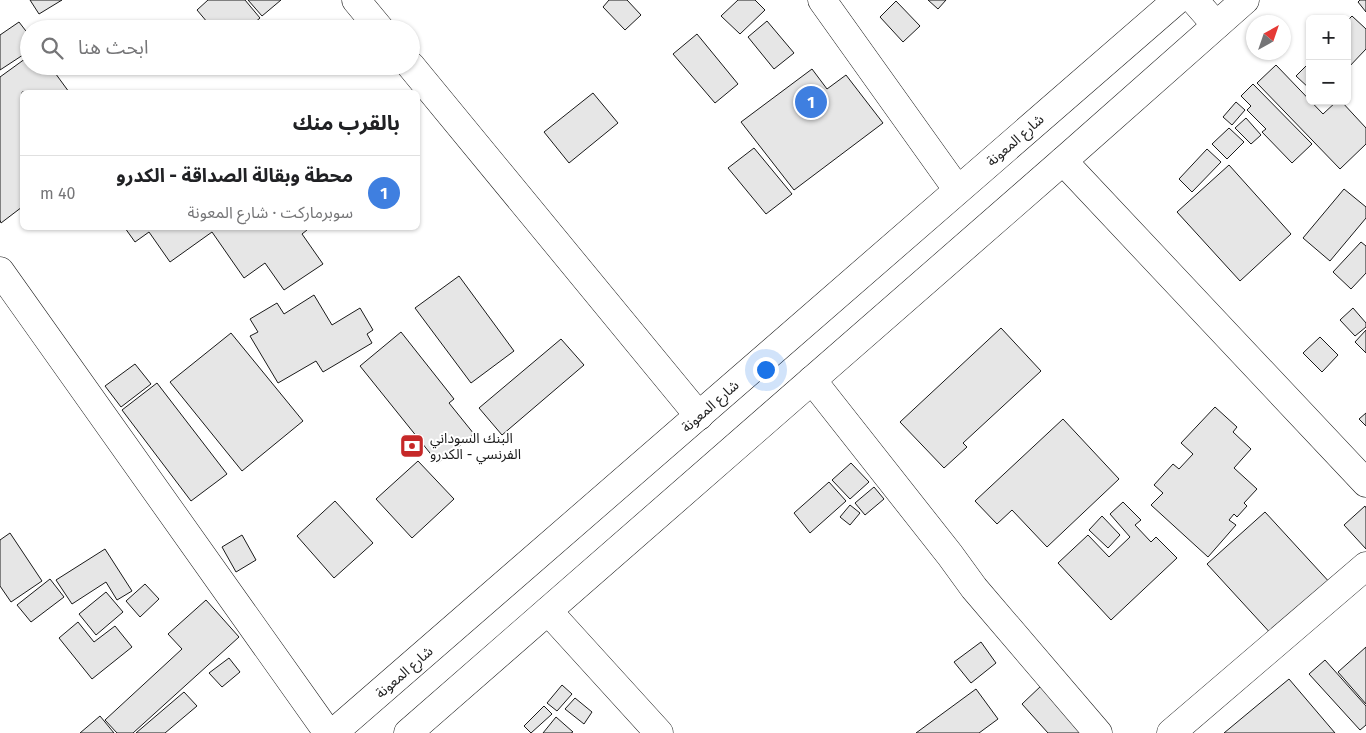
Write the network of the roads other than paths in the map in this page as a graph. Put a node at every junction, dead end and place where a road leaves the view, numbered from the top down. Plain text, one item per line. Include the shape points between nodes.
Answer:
1 (356, 0) edge
2 (822, 0) edge
3 (1177, 0) edge
4 (1194, 0) edge
5 (1245, 0) edge
6 (373, 20) edge
7 (1216, 25) junction
8 (418, 75) edge
9 (1063, 161) junction
10 (957, 189) junction
11 (0, 271) edge
12 (812, 380) junction
13 (699, 416) junction
14 (1366, 483) edge
15 (1366, 566) edge
16 (548, 611) junction
17 (328, 733) edge
18 (333, 733) edge
19 (408, 733) edge
20 (659, 733) edge
21 (1098, 733) edge
22 (1171, 733) edge

1 - 6 main road
2 - 10 main road
3 - 10 main road, شارع المعونة
4 - 7 main road
5 - 7 main road
7 - 9 main road
8 - 13 main road
9 - 12 main road
9 - 14 main road
10 - 13 main road, شارع المعونة
11 - 17 main road
12 - 16 main road
12 - 21 main road via 974,588
13 - 18 main road, شارع المعونة
15 - 22 main road
16 - 19 main road
16 - 20 main road

